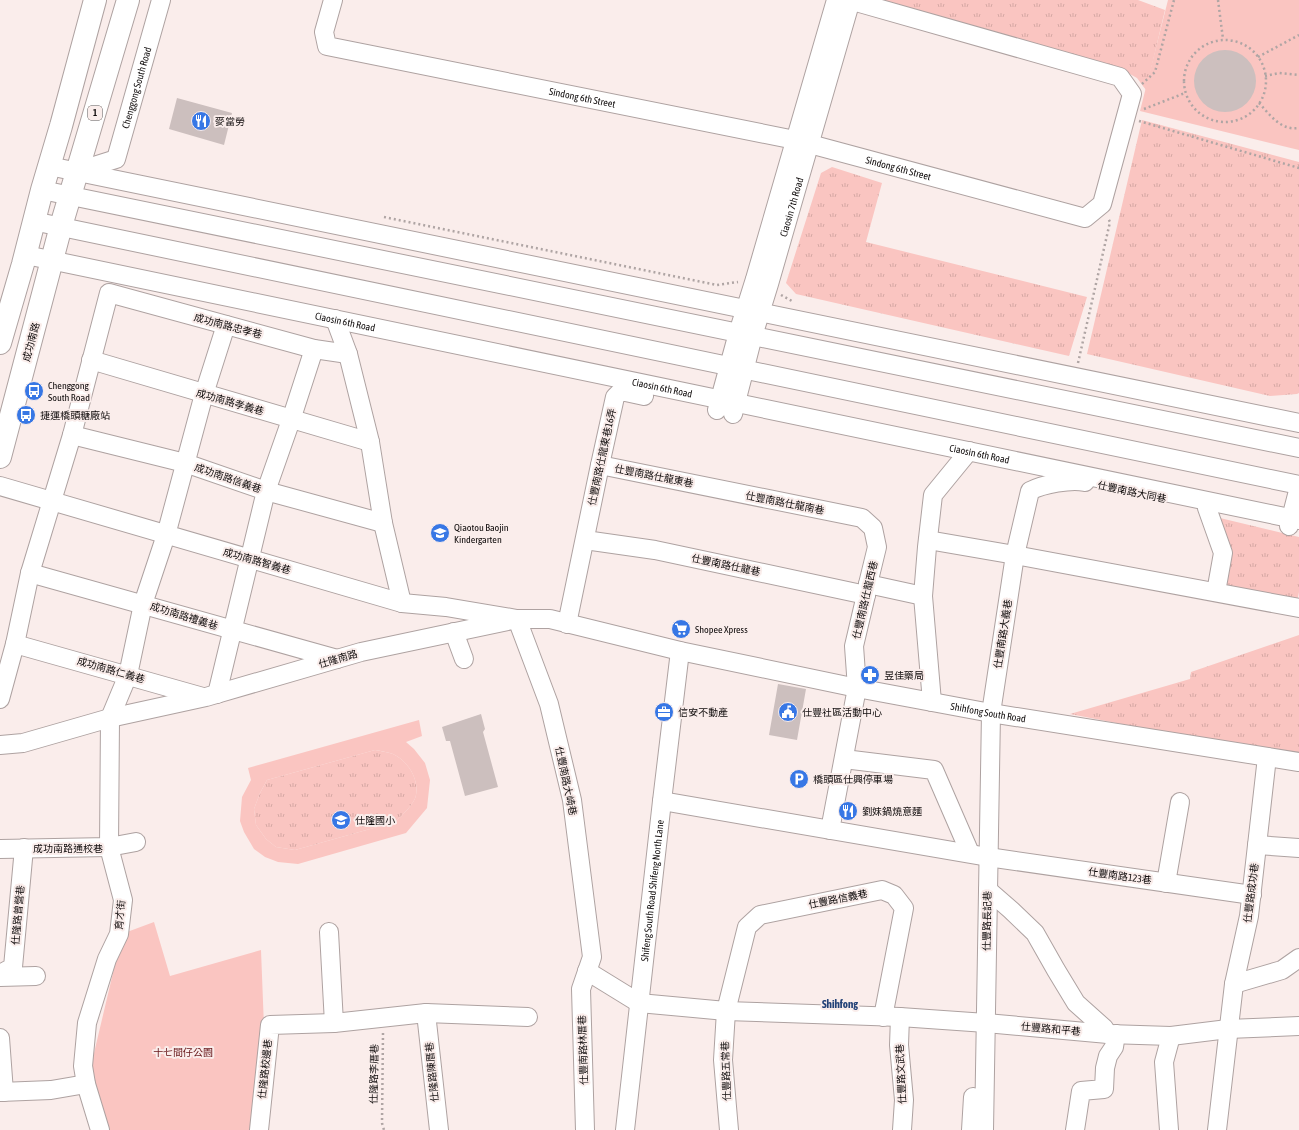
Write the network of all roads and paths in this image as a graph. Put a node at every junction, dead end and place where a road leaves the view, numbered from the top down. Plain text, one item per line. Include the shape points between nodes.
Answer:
1 (95, 0) edge
2 (128, 0) edge
3 (161, 0) edge
4 (333, 0) edge
5 (847, 0) edge
6 (1174, 0) edge
7 (1218, 0) edge
8 (1299, 35) edge
9 (1223, 39) junction
10 (1258, 57) junction
11 (1299, 75) edge
12 (1265, 76) junction
13 (1185, 93) junction
14 (1132, 94) junction
15 (1259, 103) junction
16 (1126, 116) junction
17 (1299, 128) edge
18 (802, 142) junction
19 (49, 166) junction
20 (1299, 168) edge
21 (77, 172) junction
22 (42, 190) junction
23 (70, 196) junction
24 (1102, 204) junction
25 (381, 217) dead end
26 (33, 221) junction
27 (61, 226) junction
28 (26, 255) junction
29 (53, 260) junction
30 (735, 282) dead end
31 (753, 311) junction
32 (335, 319) junction
33 (226, 325) junction
34 (745, 335) junction
35 (0, 343) edge
36 (314, 349) junction
37 (348, 354) junction
38 (91, 360) junction
39 (1078, 364) dead end
40 (737, 367) junction
41 (204, 394) junction
42 (726, 407) junction
43 (810, 418) joint
44 (291, 420) junction
45 (1299, 423) edge
46 (72, 435) junction
47 (370, 442) junction
48 (1299, 448) edge
49 (969, 451) junction
50 (0, 457) edge
51 (185, 463) junction
52 (600, 465) junction
53 (0, 486) edge
54 (1299, 486) edge
55 (708, 487) joint
56 (266, 491) junction
57 (52, 501) junction
58 (1207, 508) junction
59 (862, 518) joint
60 (383, 523) junction
61 (1294, 523) edge
62 (166, 535) junction
63 (585, 540) junction
64 (928, 540) junction
65 (1016, 555) junction
66 (249, 559) junction
67 (30, 573) junction
68 (867, 589) junction
69 (1216, 592) junction
70 (923, 596) junction
71 (402, 603) junction
72 (143, 604) junction
73 (1299, 608) edge
74 (517, 619) junction
75 (566, 624) junction
76 (233, 631) junction
77 (454, 632) junction
78 (15, 644) junction
79 (680, 651) junction
80 (338, 659) junction
81 (464, 659) dead end
82 (128, 675) junction
83 (857, 688) junction
84 (211, 696) junction
85 (0, 699) edge
86 (932, 702) junction
87 (991, 713) junction
88 (110, 718) junction
89 (0, 745) edge
90 (1267, 757) junction
91 (844, 759) junction
92 (1299, 762) edge
93 (662, 801) junction
94 (1180, 802) dead end
95 (830, 830) junction
96 (136, 842) dead end
97 (1257, 845) junction
98 (24, 848) junction
99 (109, 848) junction
100 (1299, 848) edge
101 (0, 849) edge
102 (970, 853) junction
103 (988, 857) junction
104 (1166, 882) junction
105 (988, 890) junction
106 (1252, 895) junction
107 (329, 932) dead end
108 (1299, 958) edge
109 (587, 971) junction
110 (0, 976) edge
111 (36, 976) dead end
112 (1234, 984) junction
113 (639, 1003) junction
114 (726, 1012) junction
115 (426, 1013) junction
116 (528, 1017) dead end
117 (892, 1017) junction
118 (383, 1018) junction
119 (334, 1023) junction
120 (986, 1023) junction
121 (1299, 1026) edge
122 (1228, 1029) junction
123 (1112, 1034) junction
124 (1171, 1036) junction
125 (0, 1038) edge
126 (86, 1084) junction
127 (2, 1092) edge
128 (985, 1098) junction
129 (100, 1130) edge
130 (259, 1130) edge
131 (384, 1130) edge
132 (439, 1130) edge
133 (585, 1130) edge
134 (625, 1130) edge
135 (729, 1130) edge
136 (902, 1130) edge
137 (971, 1130) edge
138 (984, 1130) edge
139 (1075, 1130) edge
140 (1168, 1130) edge
141 (1217, 1130) edge

1 - 19 main road
2 - 21 main road, 1
3 - 21 street, Chenggong South Road via 116,159
4 - 18 street, Sindong 6th Street via 324,32 328,46
5 - 14 street via 1120,77
5 - 18 street, Ciaosin 7th Road
6 - 14 path via 1155,72
7 - 9 path
8 - 10 path
9 - 10 path via 1242,43
9 - 13 path via 1198,48 1189,59 1183,79
10 - 12 path via 1263,64
11 - 12 path via 1279,73
12 - 15 path via 1265,90
13 - 15 path via 1192,107 1205,118 1218,122 1230,123 1243,118 1255,110
13 - 16 path
14 - 16 street
15 - 17 path via 1282,126
16 - 20 path
16 - 24 street
18 - 24 street, Sindong 6th Street via 1085,218
18 - 31 street, Ciaosin 7th Road via 770,284
19 - 21 street
19 - 22 main road
21 - 23 main road, 1
21 - 31 street
22 - 23 street
22 - 26 main road
23 - 27 main road, 1
23 - 34 street
24 - 39 path via 1110,222
25 - 30 path via 717,285
26 - 27 street
26 - 28 main road
27 - 29 main road, 成功南路 / 1
27 - 40 street
28 - 29 street, Ciaosin 6th Road
28 - 35 main road
29 - 32 street, Ciaosin 6th Road
29 - 50 main road, 成功南路 / 1
31 - 34 street, Ciaosin 7th Road
31 - 45 street
32 - 37 street
32 - 42 street, Ciaosin 6th Road
33 - 36 street, 成功南路忠孝巷
33 - 38 street, 成功南路忠孝巷 via 109,293
33 - 41 street
34 - 40 street, Ciaosin 7th Road
34 - 48 street
36 - 37 street, 成功南路忠孝巷
36 - 44 street
37 - 47 street
38 - 41 street, 成功南路孝義巷
38 - 46 street
40 - 42 street, Ciaosin 7th Road
40 - 54 street
41 - 44 street, 成功南路孝義巷
41 - 51 street
42 - 43 street, 仕豐南路仕龍東巷16弄 via 801,428
42 - 52 street, 仕豐南路仕龍東巷16弄 via 621,391 615,397
43 - 49 street, Ciaosin 6th Road
44 - 47 street, 成功南路孝義巷
44 - 56 street
46 - 51 street, 成功南路信義巷
46 - 57 street
47 - 60 street
49 - 61 street, Ciaosin 6th Road
49 - 64 street via 933,495
51 - 56 street, 成功南路信義巷
51 - 62 street
52 - 55 street, 仕豐南路仕龍東巷
52 - 63 street, 仕豐南路仕龍東巷16弄
53 - 57 street, 成功南路智義巷
54 - 61 street
55 - 59 street, 仕豐南路仕龍南巷
56 - 60 street, 成功南路信義巷
56 - 66 street
57 - 62 street, 成功南路智義巷
57 - 67 street
58 - 61 street, 仕豐南路大同巷
58 - 65 street, 仕豐南路大同巷 via 1078,480 1038,487 1030,491
58 - 69 street via 1223,553
59 - 68 street, 仕豐南路仕龍西巷 via 873,528 877,547
60 - 71 street
62 - 66 street, 成功南路智義巷
62 - 72 street
63 - 68 street, 仕豐南路仕龍巷 via 655,550
63 - 75 street, 仕豐南路仕龍東巷16弄
64 - 65 street
64 - 70 street
65 - 69 street
65 - 87 street, 仕豐南路大義巷
66 - 71 street, 成功南路智義巷
66 - 76 street
67 - 72 street, 成功南路禮義巷
67 - 78 street
68 - 70 street, 仕豐南路仕龍巷
68 - 83 street, 仕豐南路仕龍西巷 via 854,646
69 - 73 street
70 - 86 street
71 - 74 street, 成功南路智義巷 via 446,607
72 - 76 street, 成功南路禮義巷
72 - 82 street
74 - 75 street, 仕隆南路 via 550,619
74 - 77 street, 仕隆南路
74 - 109 street, 仕豐南路大崎巷 via 549,704 572,800 592,957
75 - 79 street, 仕隆南路
76 - 80 street, 成功南路禮義巷
76 - 84 street
77 - 80 street, 仕隆南路
77 - 81 street
78 - 82 street, 成功南路仁義巷
78 - 85 street
79 - 83 street, Shihfong South Road
79 - 93 street, Shifeng South Road Shifeng North Lane
80 - 84 street, 仕隆南路
82 - 84 street, 成功南路仁義巷
82 - 88 street
83 - 86 street, Shihfong South Road
83 - 91 street, 仕豐南路仕龍西巷
84 - 88 street, 仕隆南路
86 - 87 street, Shihfong South Road
87 - 90 street, Shihfong South Road
87 - 103 street, 仕豐路長記巷
88 - 89 street, 仕隆南路 via 23,743
88 - 99 street, 育才街
90 - 92 street, Shihfong South Road
90 - 97 street, 仕豐路成功巷
91 - 95 street, 仕豐南路仕龍西巷
91 - 102 street via 934,770
93 - 95 street
93 - 113 street, Shifeng South Road Shifeng North Lane
94 - 104 street
95 - 102 street
96 - 99 street, 成功南路通校巷
97 - 100 street
97 - 106 street, 仕豐路成功巷
98 - 99 street, 成功南路通校巷
98 - 101 street, 成功南路通校巷
98 - 110 street, 仕隆路曾營巷 via 13,967
99 - 126 street, 育才街 via 123,900 119,934 107,959 87,1024 83,1066
102 - 103 street
103 - 104 street, 仕豐南路123巷
103 - 105 street, 仕豐路長記巷
104 - 106 street, 仕豐南路123巷
105 - 120 street, 仕豐路長記巷
105 - 123 street via 1035,933 1076,1003
106 - 112 street, 仕豐路成功巷
107 - 119 street
108 - 112 street via 1282,970
109 - 113 street
109 - 133 street, 仕豐南路林厝巷 via 581,989
110 - 111 street
112 - 122 street, 仕豐路成功巷
113 - 114 street
113 - 134 street, Shifeng South Road Shifeng North Lane
114 - 117 street
114 - 117 street, 仕豐路信義巷 via 747,927 760,915 882,890 894,895 904,908
114 - 135 street, 仕豐路五常巷 via 723,1060
115 - 116 street, 仕隆路校邊巷
115 - 118 street, 仕隆路校邊巷
115 - 132 street, 仕隆路陳厝巷
117 - 120 street
117 - 136 street, 仕豐路文武巷 via 899,1045 904,1100
118 - 119 street, 仕隆路校邊巷
118 - 131 path, 仕隆路李厝巷
119 - 130 street, 仕隆路校邊巷 via 270,1025
120 - 123 street, 仕豐路和平巷
120 - 128 street, 仕豐路長記巷
121 - 122 street
122 - 124 street
122 - 141 street, 仕豐路成功巷
123 - 124 street, 仕豐路和平巷
123 - 139 street via 1114,1047 1105,1068 1104,1089 1081,1091
124 - 140 street via 1164,1062
125 - 127 street
126 - 127 street via 51,1090
126 - 129 street, 育才街
128 - 137 street via 972,1097
128 - 138 street, 仕豐路長記巷

